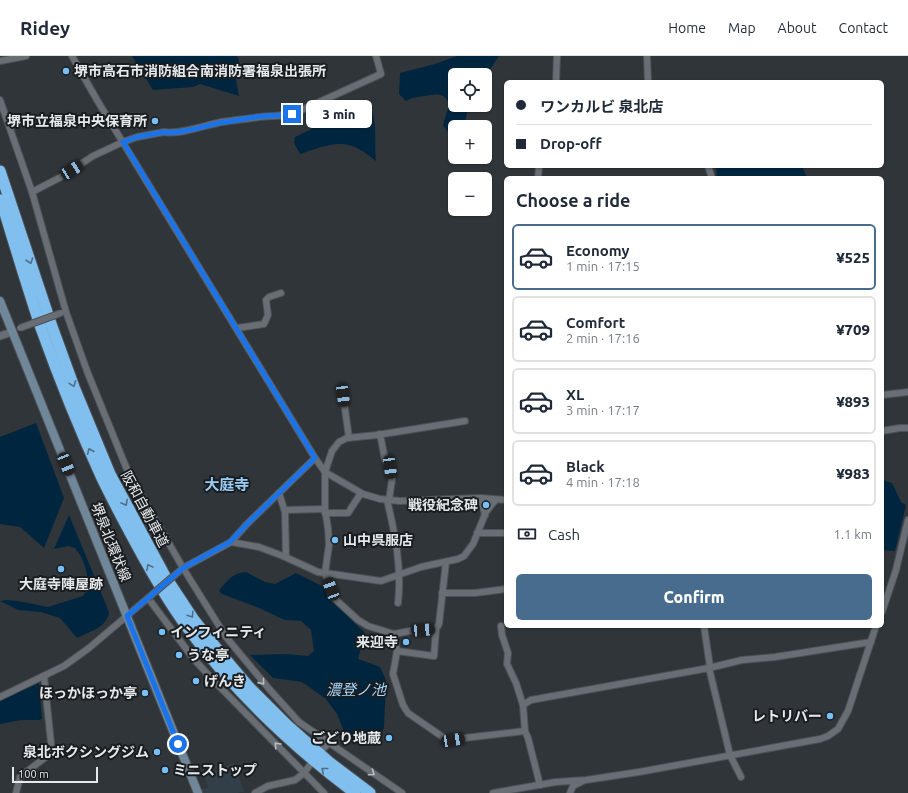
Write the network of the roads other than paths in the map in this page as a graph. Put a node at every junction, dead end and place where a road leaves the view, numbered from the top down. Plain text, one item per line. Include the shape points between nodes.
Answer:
1 (26, 56) edge
2 (72, 56) edge
3 (376, 56) edge
4 (557, 56) edge
5 (647, 56) edge
6 (0, 61) edge
7 (556, 80) edge
8 (648, 80) edge
9 (0, 100) edge
10 (123, 142) junction
11 (0, 171) edge
12 (32, 192) junction
13 (0, 196) edge
14 (281, 294) dead end
15 (0, 301) edge
16 (63, 312) junction
17 (236, 328) junction
18 (12, 332) junction
19 (0, 336) edge
20 (908, 392) edge
21 (343, 395) dead end
22 (884, 395) edge
23 (465, 421) dead end
24 (908, 428) edge
25 (884, 431) edge
26 (379, 434) junction
27 (349, 438) junction
28 (315, 458) junction
29 (325, 472) junction
30 (279, 493) junction
31 (361, 493) junction
32 (481, 498) junction
33 (388, 500) junction
34 (496, 500) junction
35 (504, 500) edge
36 (285, 510) junction
37 (325, 511) junction
38 (485, 515) junction
39 (908, 520) edge
40 (477, 533) junction
41 (504, 533) edge
42 (907, 533) edge
43 (230, 542) junction
44 (286, 558) junction
45 (446, 562) junction
46 (183, 568) junction
47 (325, 573) junction
48 (399, 575) junction
49 (504, 589) edge
50 (442, 593) junction
51 (148, 598) junction
52 (398, 603) dead end
53 (884, 606) edge
54 (127, 616) junction
55 (501, 626) dead end
56 (704, 628) edge
57 (875, 628) edge
58 (436, 629) junction
59 (394, 634) junction
60 (871, 642) junction
61 (397, 651) junction
62 (709, 668) junction
63 (44, 676) junction
64 (0, 697) edge
65 (524, 705) junction
66 (525, 731) junction
67 (329, 743) junction
68 (323, 749) dead end
69 (730, 754) junction
70 (310, 765) dead end
71 (304, 773) junction
72 (741, 778) dead end
73 (586, 780) junction
74 (540, 785) junction
75 (16, 793) edge
76 (198, 793) edge
77 (255, 793) edge
78 (324, 793) edge
79 (356, 793) edge
80 (370, 793) edge
81 (402, 793) edge
82 (493, 793) edge
83 (570, 793) edge

1 - 6 street
2 - 10 street
3 - 10 street via 381,74 292,114 223,122 137,137
4 - 7 street
5 - 8 street
9 - 12 street
10 - 12 street
10 - 17 street
11 -> 80 highway, 阪和自動車道 via 51,324 92,431 110,474 165,576 194,620 250,687 288,726
12 - 16 street
79 -> 13 highway, 阪和自動車道 via 280,732 240,690 186,626 155,579 101,477 65,392 41,328
14 - 17 street via 266,300 268,315 264,324
15 - 18 main road, 堺泉北環状線
16 - 18 street, bridge
16 - 46 street via 128,472
17 - 28 street
18 - 19 street
18 - 54 main road, 堺泉北環状線
20 - 22 street
21 - 27 street
23 - 26 street
24 - 25 street
26 - 27 street
26 - 33 street via 392,480
27 - 29 street via 339,442 332,451
28 - 29 street
28 - 30 street
29 - 31 street
29 - 37 street
30 - 36 street
30 - 43 street
31 - 33 street
31 - 37 street via 348,514
32 - 33 street
32 - 34 street
32 - 38 street
33 - 48 street
34 - 35 street
34 - 38 street
36 - 37 street
36 - 44 street
37 - 47 street via 328,528
38 - 40 street
39 - 42 street
40 - 41 street
40 - 45 street via 464,556
42 - 53 street
43 - 44 street via 259,547
43 - 46 street
44 - 47 street
45 - 48 street
45 - 50 street
46 - 51 street, bridge
46 -> 67 street via 226,637 270,690 299,722
47 - 48 street via 380,581
47 - 59 street via 334,598 358,620
48 - 52 street
49 - 50 street
50 - 58 street via 439,624
51 - 54 street
71 -> 51 street via 193,658
54 - 63 street via 90,648
54 - 76 main road, 堺泉北環状線
55 - 65 street via 508,653 507,664
56 - 62 street
57 - 60 street
58 - 59 street
58 - 61 street via 434,656
59 - 61 street
60 - 62 street via 742,660
60 - 69 street via 848,711 838,728 828,736
61 - 66 street via 392,674 403,705 408,713 447,740
62 - 65 street via 531,700
62 - 69 street
63 - 64 street
63 - 75 street via 50,752 20,777
65 - 66 street
66 - 74 street
67 - 68 street
67 -> 81 street
69 - 72 street
69 - 73 street
70 - 71 street
71 - 77 street via 295,780 268,786
71 - 78 street
73 - 74 street
73 - 83 street via 573,786
74 - 82 street

